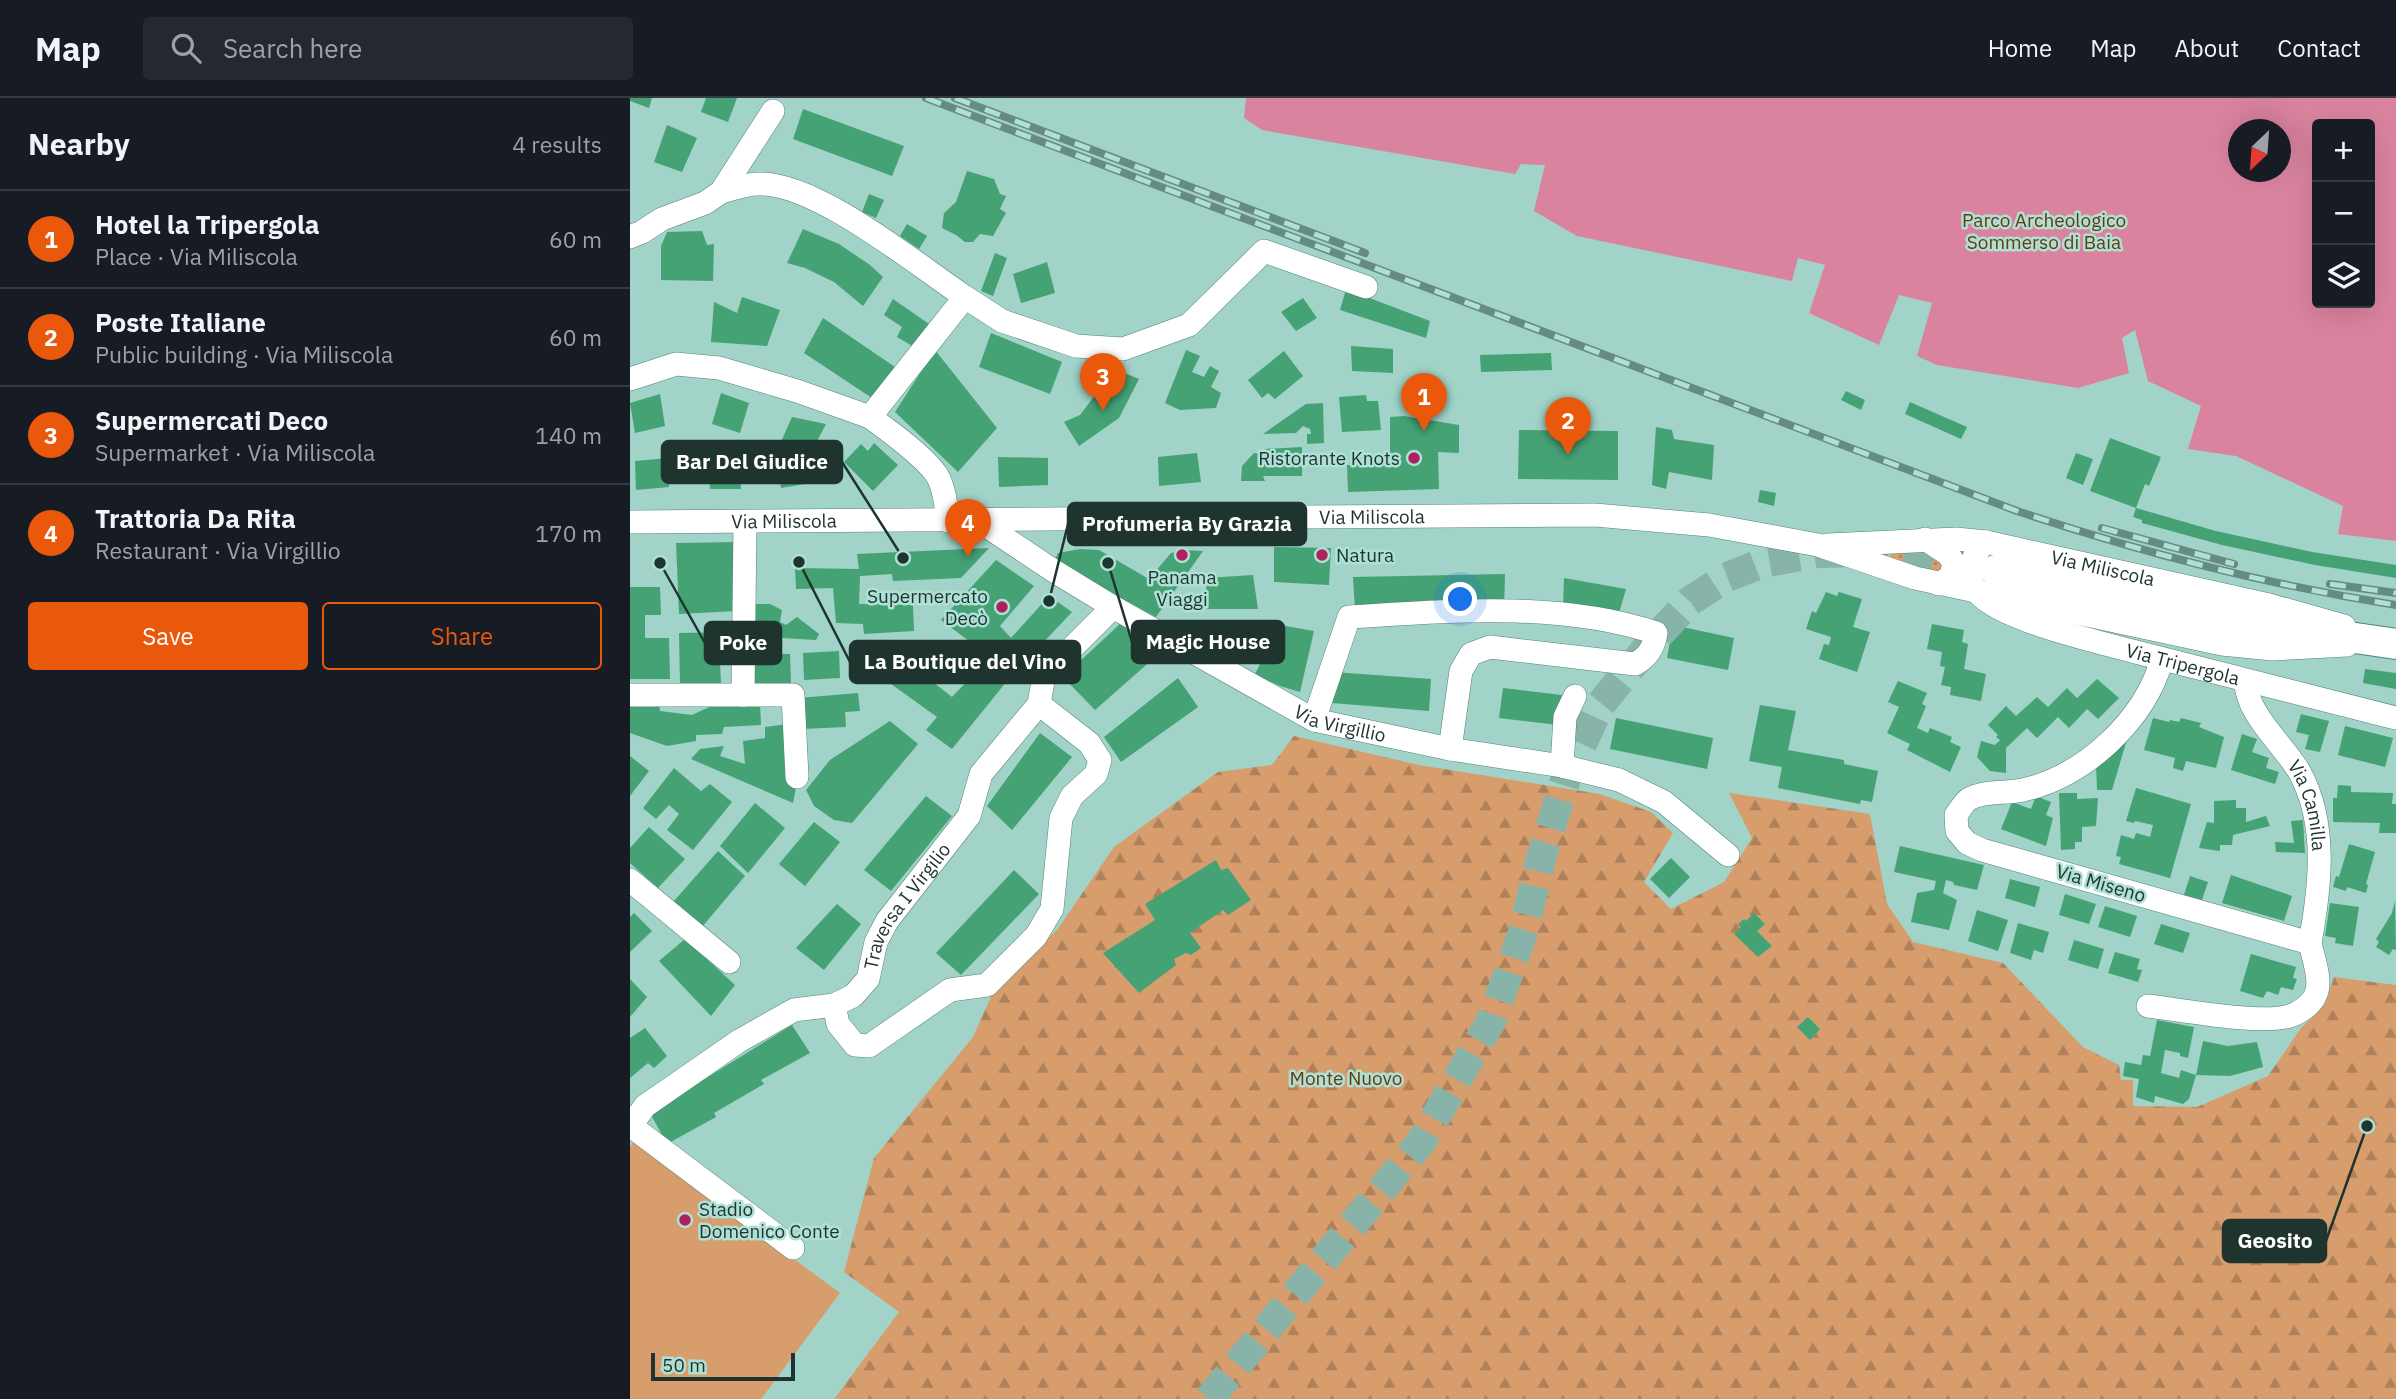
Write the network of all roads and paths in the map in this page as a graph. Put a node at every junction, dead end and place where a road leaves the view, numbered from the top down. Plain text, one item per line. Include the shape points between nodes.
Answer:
1 (773, 111) dead end
2 (721, 192) junction
3 (630, 237) edge
4 (1366, 287) dead end
5 (965, 298) junction
6 (630, 379) edge
7 (870, 417) junction
8 (947, 521) junction
9 (979, 521) junction
10 (630, 522) edge
11 (745, 522) junction
12 (1926, 539) junction
13 (1986, 541) junction
14 (1818, 545) junction
15 (1986, 581) junction
16 (1939, 584) junction
17 (1113, 607) junction
18 (2389, 643) edge
19 (2162, 659) junction
20 (2246, 681) junction
21 (630, 695) edge
22 (743, 695) junction
23 (1575, 696) dead end
24 (1040, 704) junction
25 (2396, 718) edge
26 (1314, 720) junction
27 (1450, 749) junction
28 (1562, 765) junction
29 (797, 777) dead end
30 (1728, 855) dead end
31 (630, 880) edge
32 (2311, 943) junction
33 (729, 962) dead end
34 (834, 1005) junction
35 (2148, 1006) dead end
36 (630, 1126) edge
37 (793, 1248) dead end

1 - 2 street
2 - 3 street
2 - 5 street via 758,184 791,188 839,211
4 - 5 street via 1265,251 1189,325 1123,349 1076,346 1002,321
5 - 7 street
6 - 7 street via 676,364 719,368
7 - 8 street via 906,443 938,476
8 - 9 street, Via Miliscola
8 - 11 street, Via Miliscola
9 - 14 street, Via Miliscola via 1595,515 1709,525
9 - 17 street, Via Virgillio
10 - 11 street, Via Miliscola
11 - 22 street
12 - 13 street, Via Miliscola
12 - 14 street, Via Miliscola
12 - 16 street via 1954,563 1951,576
13 - 15 street via 1970,566
13 - 18 street, Via Miliscola via 2309,615
14 - 16 street, Via Miliscola
15 - 16 street, Via Miliscola
15 - 18 main road, Via Miliscola
15 - 19 street, Via Tripergola via 2002,609 2045,627
17 - 24 street, Traversa I Virgilio via 1044,676
17 - 26 street, Via Virgillio
19 - 20 street, Via Tripergola
19 - 32 street, Via Miseno via 2147,695 2110,743 2085,762 2024,790 1969,799 1956,815 1956,831 1982,850
20 - 25 street, Via Tripergola
20 - 32 street, Via Camilla via 2252,705 2300,773 2318,823
21 - 22 street
22 - 29 street via 793,695
23 - 28 street via 1565,717
24 - 34 street, Traversa I Virgilio via 981,775 969,816 887,921 876,942 868,979 853,996
24 - 34 street via 1089,743 1100,760 1096,774 1072,796 1061,818 1052,909 1036,936 987,985 950,990 869,1046 855,1045 838,1024
26 - 27 street, Via Virgillio
26 - 27 street via 1349,617 1525,613 1629,624 1656,633 1646,658 1635,664 1490,647 1471,654 1461,671
27 - 28 street, Via Virgillio
28 - 30 street, Via Virgillio via 1619,780 1664,802
31 - 33 street
32 - 35 street via 2317,994 2309,1005 2289,1016 2257,1019
34 - 36 street, Traversa I Virgilio via 794,1010 740,1041 645,1106
36 - 37 street

